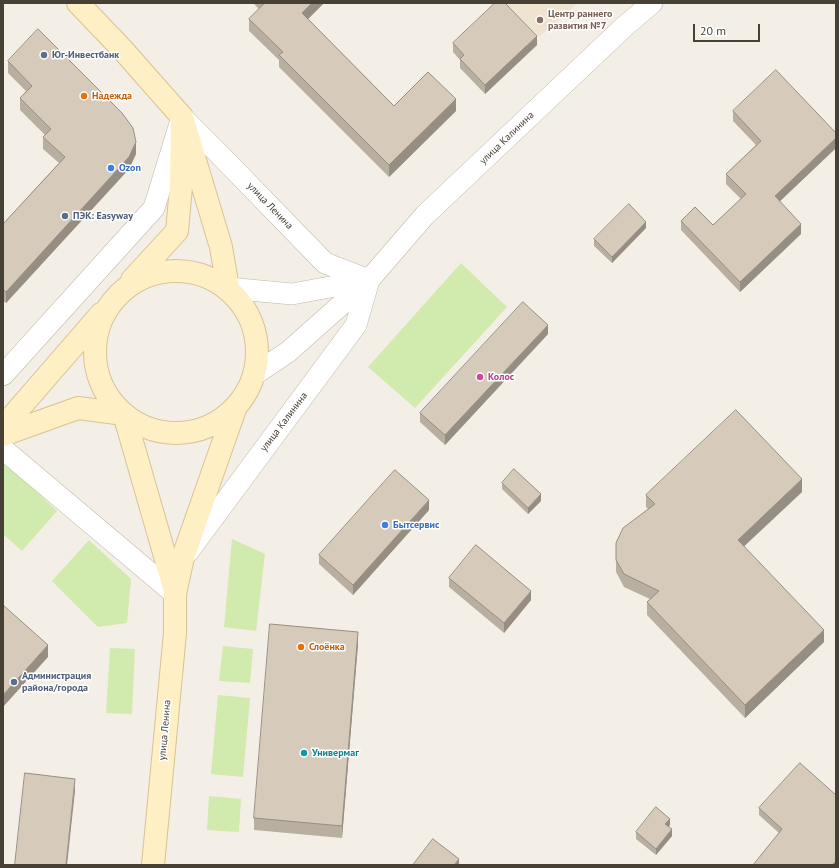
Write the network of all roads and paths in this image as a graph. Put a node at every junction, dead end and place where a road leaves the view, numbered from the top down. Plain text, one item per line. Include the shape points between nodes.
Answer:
1 (78, 3) edge
2 (652, 3) edge
3 (182, 117) junction
4 (369, 280) junction
5 (228, 288) junction
6 (117, 295) junction
7 (255, 374) junction
8 (3, 375) edge
9 (235, 409) junction
10 (124, 414) junction
11 (3, 427) edge
12 (3, 435) edge
13 (3, 449) edge
14 (183, 557) junction
15 (176, 594) junction
16 (153, 865) edge

1 - 3 street, улица Ленина
2 - 4 street, улица Калинина via 425,215
3 - 4 street, улица Ленина via 325,263
3 - 5 street, улица Ленина via 221,247
3 - 6 street via 181,187 177,231
3 - 8 street via 154,208
4 - 5 street via 292,294
4 - 7 street, улица Калинина via 288,352
4 - 14 street, улица Калинина via 356,325
5 - 6 street via 211,278 192,272 171,270 133,282
5 - 7 street via 244,306 254,327 258,351
6 - 10 street via 104,313 96,334 94,356 98,378 109,398
6 - 11 street
7 - 9 street via 247,393
9 - 10 street via 201,431 174,433 147,428
9 - 14 street, улица Ленина
10 - 12 street via 78,408
10 - 15 street, улица Ленина
13 - 15 street
14 - 15 street, улица Ленина
15 - 16 street, улица Ленина via 175,633

